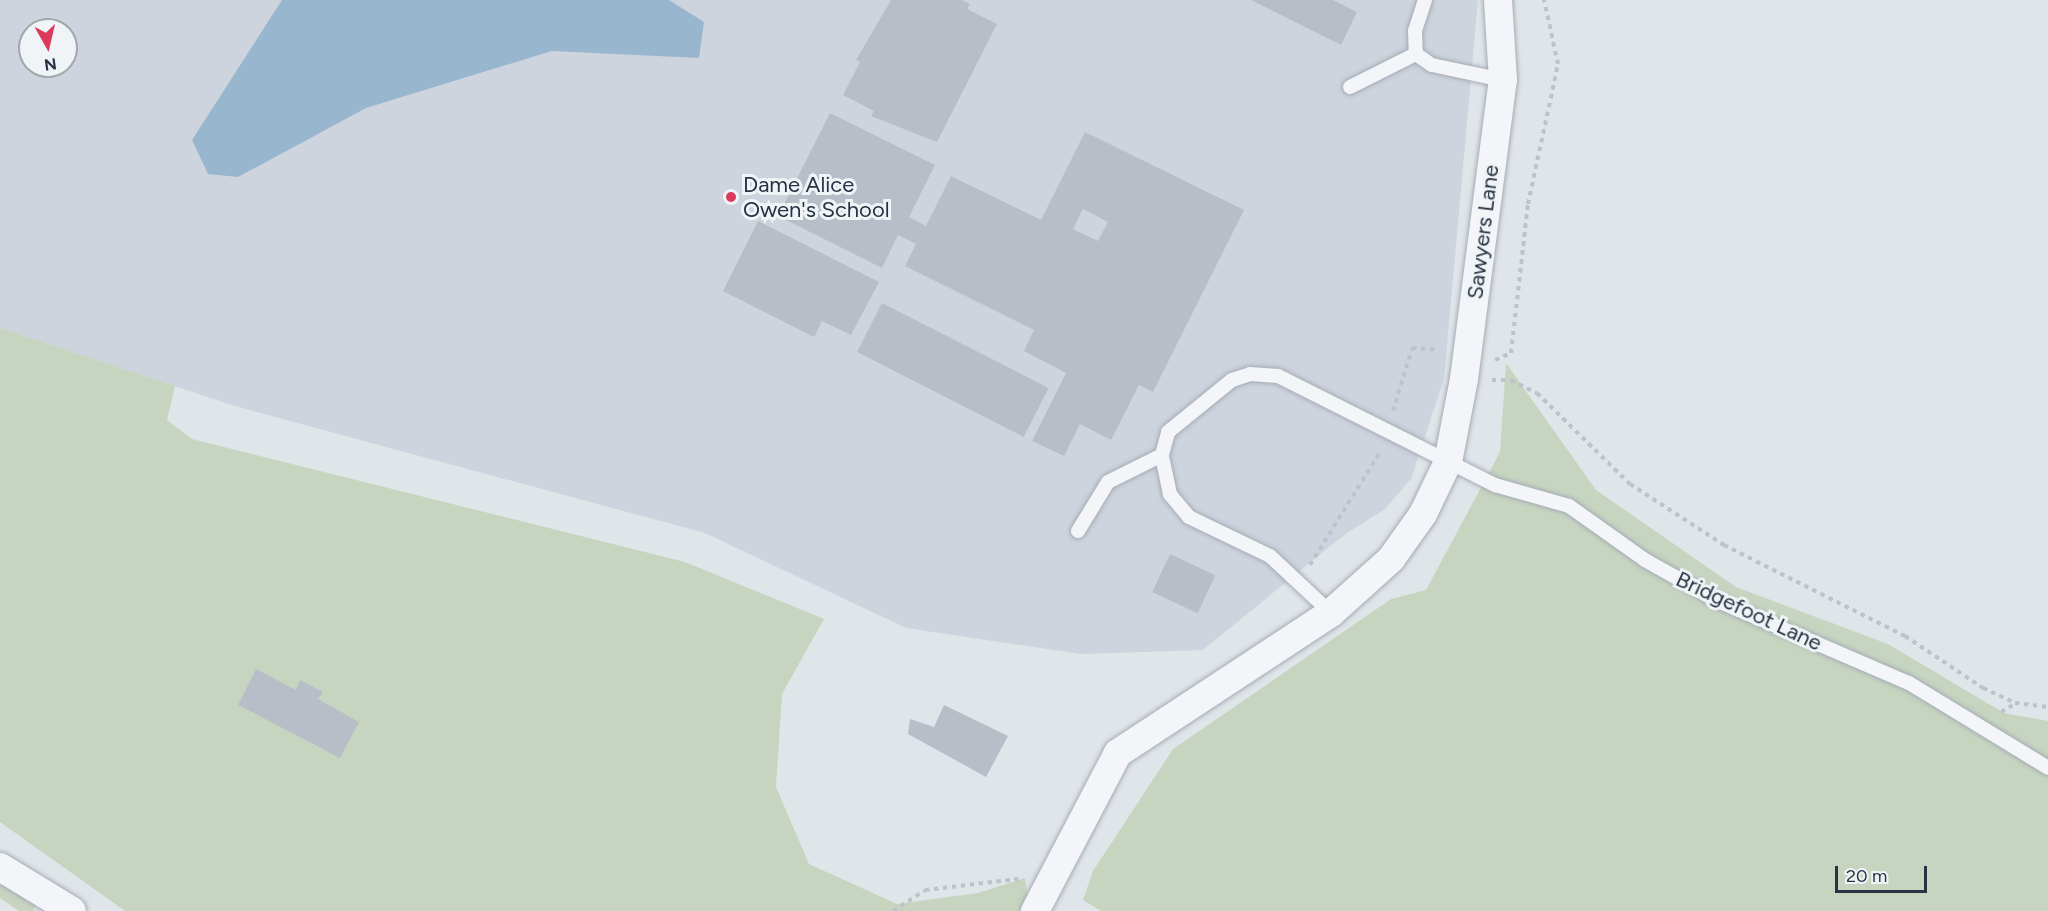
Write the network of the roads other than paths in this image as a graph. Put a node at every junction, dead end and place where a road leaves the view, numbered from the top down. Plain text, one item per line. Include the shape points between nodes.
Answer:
1 (1425, 0) edge
2 (1498, 0) edge
3 (1416, 54) junction
4 (1503, 80) junction
5 (1350, 87) dead end
6 (1162, 455) junction
7 (1448, 462) junction
8 (1078, 531) dead end
9 (1331, 613) junction
10 (2048, 768) edge
11 (0, 867) edge
12 (72, 911) edge
13 (1035, 911) edge

1 - 3 lane via 1415,31
2 - 4 street, Sawyers Lane
3 - 4 lane via 1432,65
3 - 5 lane
4 - 7 street, Sawyers Lane via 1466,369
6 - 7 lane, Bridgefoot Lane via 1168,432 1211,394 1232,380 1265,374 1412,440
6 - 8 lane via 1108,482
6 - 9 lane via 1164,478 1177,508 1270,556
7 - 9 street, Sawyers Lane via 1423,514 1391,559
7 - 10 lane, Bridgefoot Lane via 1496,485 1569,506 1645,560 1706,594 1909,683
9 - 13 street, Sawyers Lane via 1118,753 1043,875
11 - 12 street

